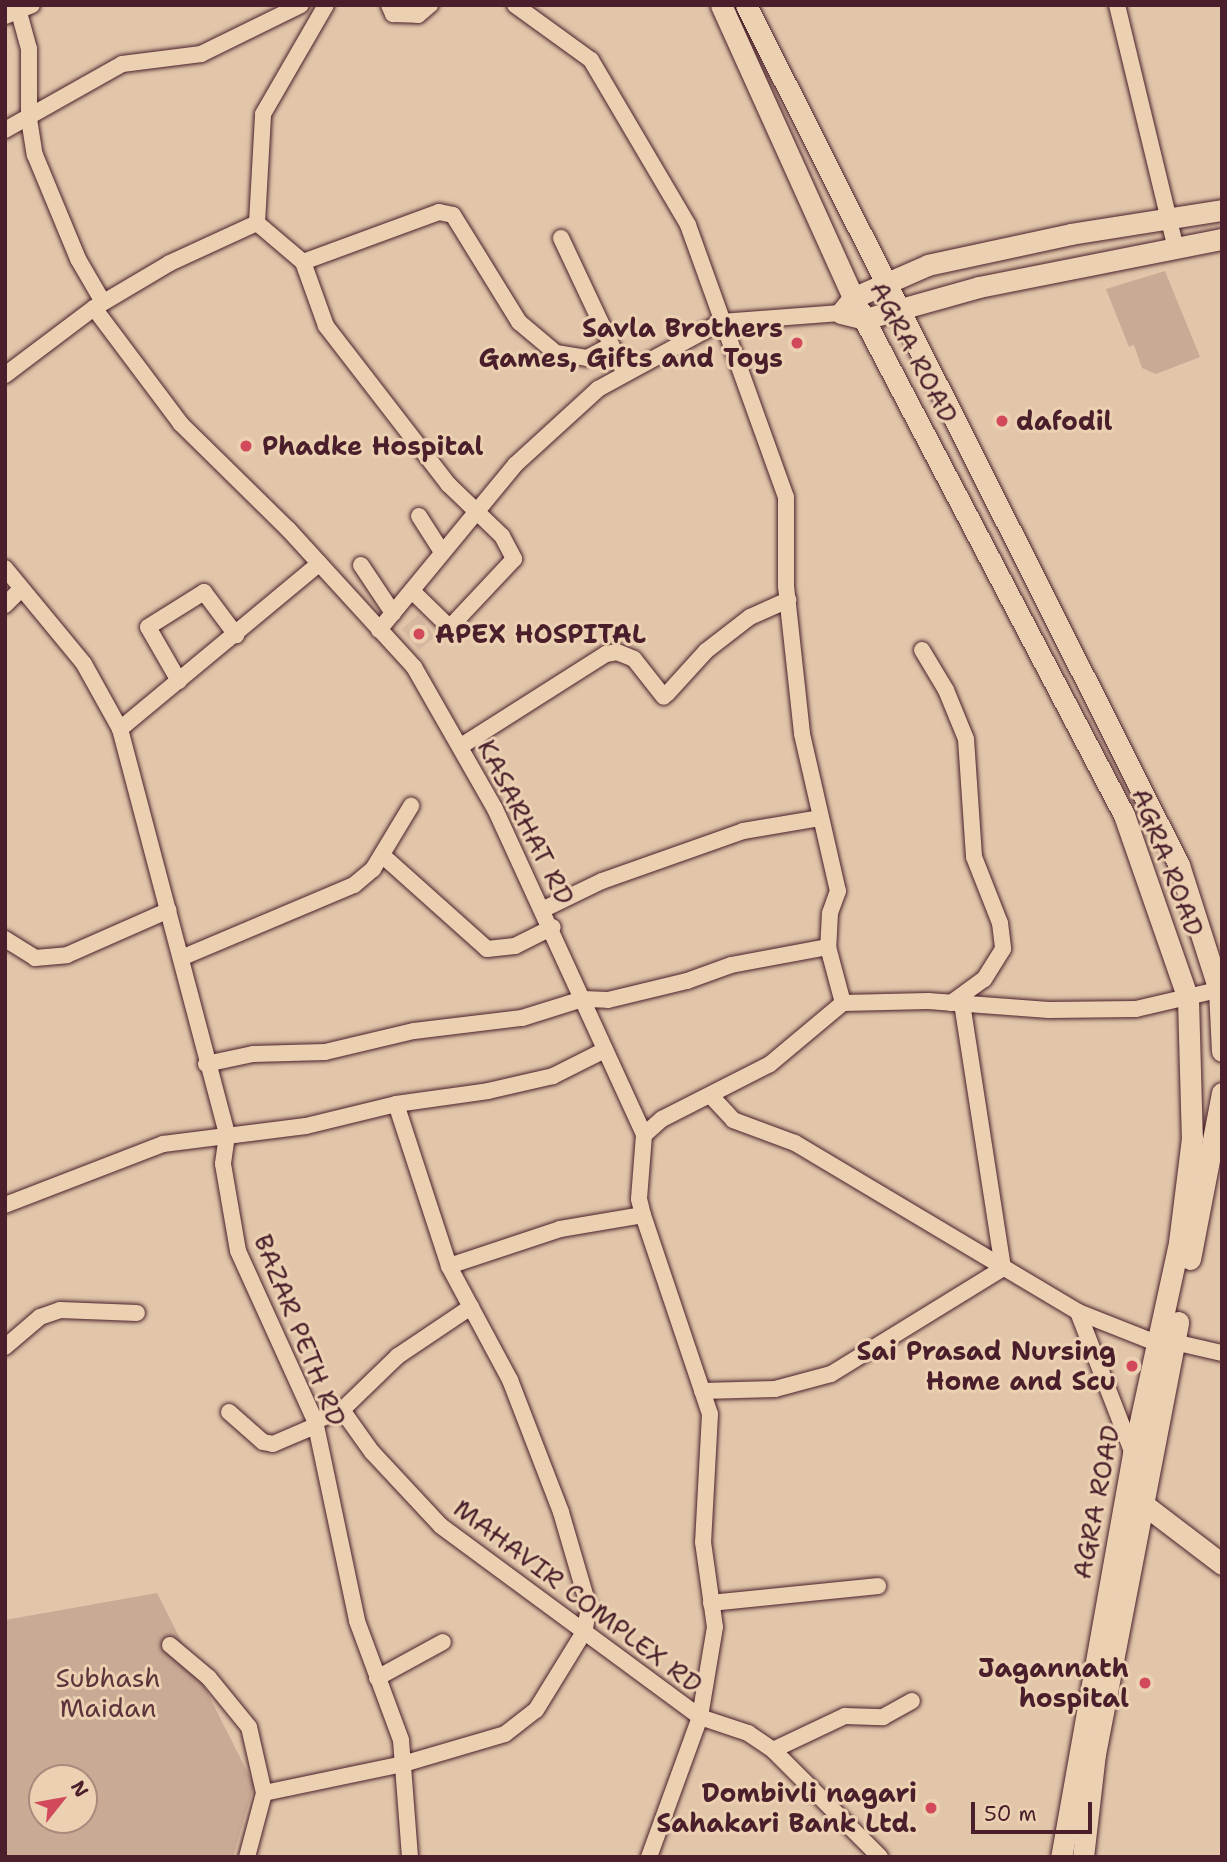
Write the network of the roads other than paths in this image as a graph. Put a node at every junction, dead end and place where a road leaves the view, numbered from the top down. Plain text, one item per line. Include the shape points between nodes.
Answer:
1 (302, 5) edge
2 (326, 5) edge
3 (389, 5) edge
4 (430, 5) edge
5 (515, 5) edge
6 (721, 5) edge
7 (746, 5) edge
8 (1117, 5) edge
9 (18, 9) edge
10 (29, 118) junction
11 (5, 130) edge
12 (1222, 210) edge
13 (1170, 219) junction
14 (257, 223) junction
15 (1071, 234) junction
16 (561, 238) dead end
17 (1222, 239) edge
18 (1176, 248) junction
19 (303, 262) junction
20 (1075, 266) junction
21 (883, 283) junction
22 (99, 305) junction
23 (847, 306) junction
24 (897, 311) junction
25 (865, 319) junction
26 (721, 322) junction
27 (611, 345) junction
28 (624, 372) junction
29 (5, 375) edge
30 (474, 512) junction
31 (419, 516) dead end
32 (442, 552) junction
33 (318, 564) junction
34 (361, 565) dead end
35 (5, 568) edge
36 (21, 589) junction
37 (412, 590) junction
38 (788, 600) junction
39 (5, 605) edge
40 (393, 613) junction
41 (379, 630) junction
42 (236, 635) junction
43 (922, 650) dead end
44 (179, 681) junction
45 (120, 729) junction
46 (461, 746) junction
47 (411, 806) dead end
48 (821, 818) junction
49 (382, 855) junction
50 (169, 909) junction
51 (544, 909) junction
52 (553, 927) junction
53 (5, 939) edge
54 (828, 947) junction
55 (181, 958) junction
56 (1220, 989) edge
57 (583, 999) junction
58 (1188, 999) junction
59 (843, 1003) junction
60 (957, 1004) junction
61 (605, 1050) junction
62 (1222, 1051) edge
63 (206, 1064) junction
64 (1222, 1093) edge
65 (711, 1096) junction
66 (396, 1104) junction
67 (227, 1135) junction
68 (643, 1135) junction
69 (5, 1205) edge
70 (643, 1214) junction
71 (449, 1266) junction
72 (1003, 1268) junction
73 (471, 1307) junction
74 (1078, 1312) junction
75 (137, 1313) dead end
76 (1166, 1343) junction
77 (5, 1347) edge
78 (1222, 1353) edge
79 (702, 1391) junction
80 (342, 1410) junction
81 (229, 1412) dead end
82 (315, 1424) junction
83 (1133, 1454) junction
84 (1135, 1497) junction
85 (1222, 1564) edge
86 (878, 1586) dead end
87 (711, 1603) junction
88 (584, 1632) junction
89 (443, 1642) dead end
90 (170, 1645) dead end
91 (377, 1678) junction
92 (912, 1701) dead end
93 (700, 1717) junction
94 (774, 1750) junction
95 (402, 1764) junction
96 (264, 1793) junction
97 (247, 1857) edge
98 (410, 1857) edge
99 (649, 1857) edge
100 (880, 1857) edge
101 (1061, 1857) edge
102 (1083, 1857) edge

1 - 10 street via 201,54 122,64
2 - 14 street via 263,114
3 - 4 street via 393,14 418,15
5 - 26 street via 591,60 688,225
6 - 23 main road, AGRA ROAD
7 - 21 main road, AGRA ROAD
8 - 13 street
9 - 10 street, KASARHAT RD via 29,49
10 - 11 street
10 - 22 street, KASARHAT RD via 35,155
12 - 13 main road
13 - 15 main road
13 - 18 street
14 - 19 street
14 - 22 street via 170,263
15 - 20 main road
15 - 21 main road via 928,265
16 - 27 street
17 - 18 main road
18 - 20 main road
19 - 27 street via 439,212 453,215 519,322 556,353 587,358
19 - 30 street via 326,326
20 - 24 main road via 954,292
21 - 23 main road
21 - 24 main road, AGRA ROAD
22 - 29 street
22 - 33 street, KASARHAT RD via 181,424
23 - 25 main road, AGRA ROAD
23 - 26 street
24 - 25 main road
24 - 56 main road, AGRA ROAD via 1179,865
25 - 58 main road, AGRA ROAD via 1124,815
26 - 28 street
26 - 38 street via 786,497
27 - 28 street
28 - 30 street via 598,389 516,464
30 - 32 street
30 - 37 street via 502,536 513,563 453,624 446,625
31 - 32 street
32 - 37 street
33 - 41 street, KASARHAT RD
33 - 42 street
34 - 40 street
35 - 36 street, BAZAR PETH RD
36 - 39 street
36 - 45 street, BAZAR PETH RD via 85,664
37 - 40 street
38 - 46 street via 733,631 665,696 634,659 617,652 606,654
38 - 48 street via 802,734
40 - 41 street
41 - 46 street, KASARHAT RD via 414,667
42 - 44 street
42 - 44 street via 204,593 148,627
43 - 60 street via 946,690 966,739 974,857 1000,923 1003,949 984,979
44 - 45 street
45 - 50 street, BAZAR PETH RD
46 - 51 street, KASARHAT RD
47 - 49 street
48 - 51 street via 743,831 602,881
48 - 54 street via 838,891 830,913
49 - 52 street via 487,948 515,946
49 - 55 street via 354,885
50 - 53 street via 66,955 35,958
50 - 55 street, BAZAR PETH RD
51 - 52 street, KASARHAT RD
52 - 57 street, KASARHAT RD
54 - 57 street via 731,965 608,1000
54 - 59 street
55 - 63 street, BAZAR PETH RD
56 - 58 street
56 - 62 main road, AGRA ROAD
57 - 61 street, KASARHAT RD
57 - 63 street via 522,1018 414,1031 325,1052 253,1054
58 - 60 street via 1136,1009
58 - 76 main road, AGRA ROAD via 1192,1138
59 - 60 street
59 - 65 street via 770,1063
60 - 72 street
61 - 66 street via 553,1076 443,1100
61 - 68 street, KASARHAT RD
63 - 67 street, BAZAR PETH RD
64 - 76 main road, AGRA ROAD
65 - 68 street via 662,1119
65 - 72 street via 733,1120 795,1143
66 - 67 street via 306,1126
66 - 71 street
67 - 69 street via 163,1144
67 - 82 street, BAZAR PETH RD via 223,1164 238,1251
68 - 70 street, MAHAVIR COMPLEX RD via 639,1199
70 - 71 street via 560,1229
70 - 79 street, MAHAVIR COMPLEX RD
71 - 73 street
72 - 74 street
72 - 79 street via 831,1374 775,1389
73 - 80 street via 398,1356
73 - 88 street via 510,1380 561,1512 589,1608
74 - 76 street
74 - 83 street
75 - 77 street via 60,1310 40,1317
76 - 78 street
76 - 83 main road, AGRA ROAD
76 - 84 main road, AGRA ROAD
79 - 87 street, MAHAVIR COMPLEX RD via 710,1414 703,1542
80 - 82 street
80 - 88 street, MAHAVIR COMPLEX RD via 372,1452 441,1526
81 - 82 street via 263,1442 273,1444
82 - 91 street, BAZAR PETH RD via 339,1554
83 - 84 main road, AGRA ROAD
84 - 85 main road
84 - 101 main road, AGRA ROAD
84 - 102 main road, AGRA ROAD
86 - 87 street
87 - 93 street, MAHAVIR COMPLEX RD via 715,1627
88 - 93 street, MAHAVIR COMPLEX RD
88 - 95 street via 536,1710 505,1734
89 - 91 street
90 - 96 street via 209,1678 249,1727
91 - 95 street, BAZAR PETH RD via 401,1740
92 - 94 street via 883,1717 845,1716
93 - 94 street via 748,1733
93 - 99 street
94 - 100 street
95 - 96 street
95 - 98 street, BAZAR PETH RD
96 - 97 street

